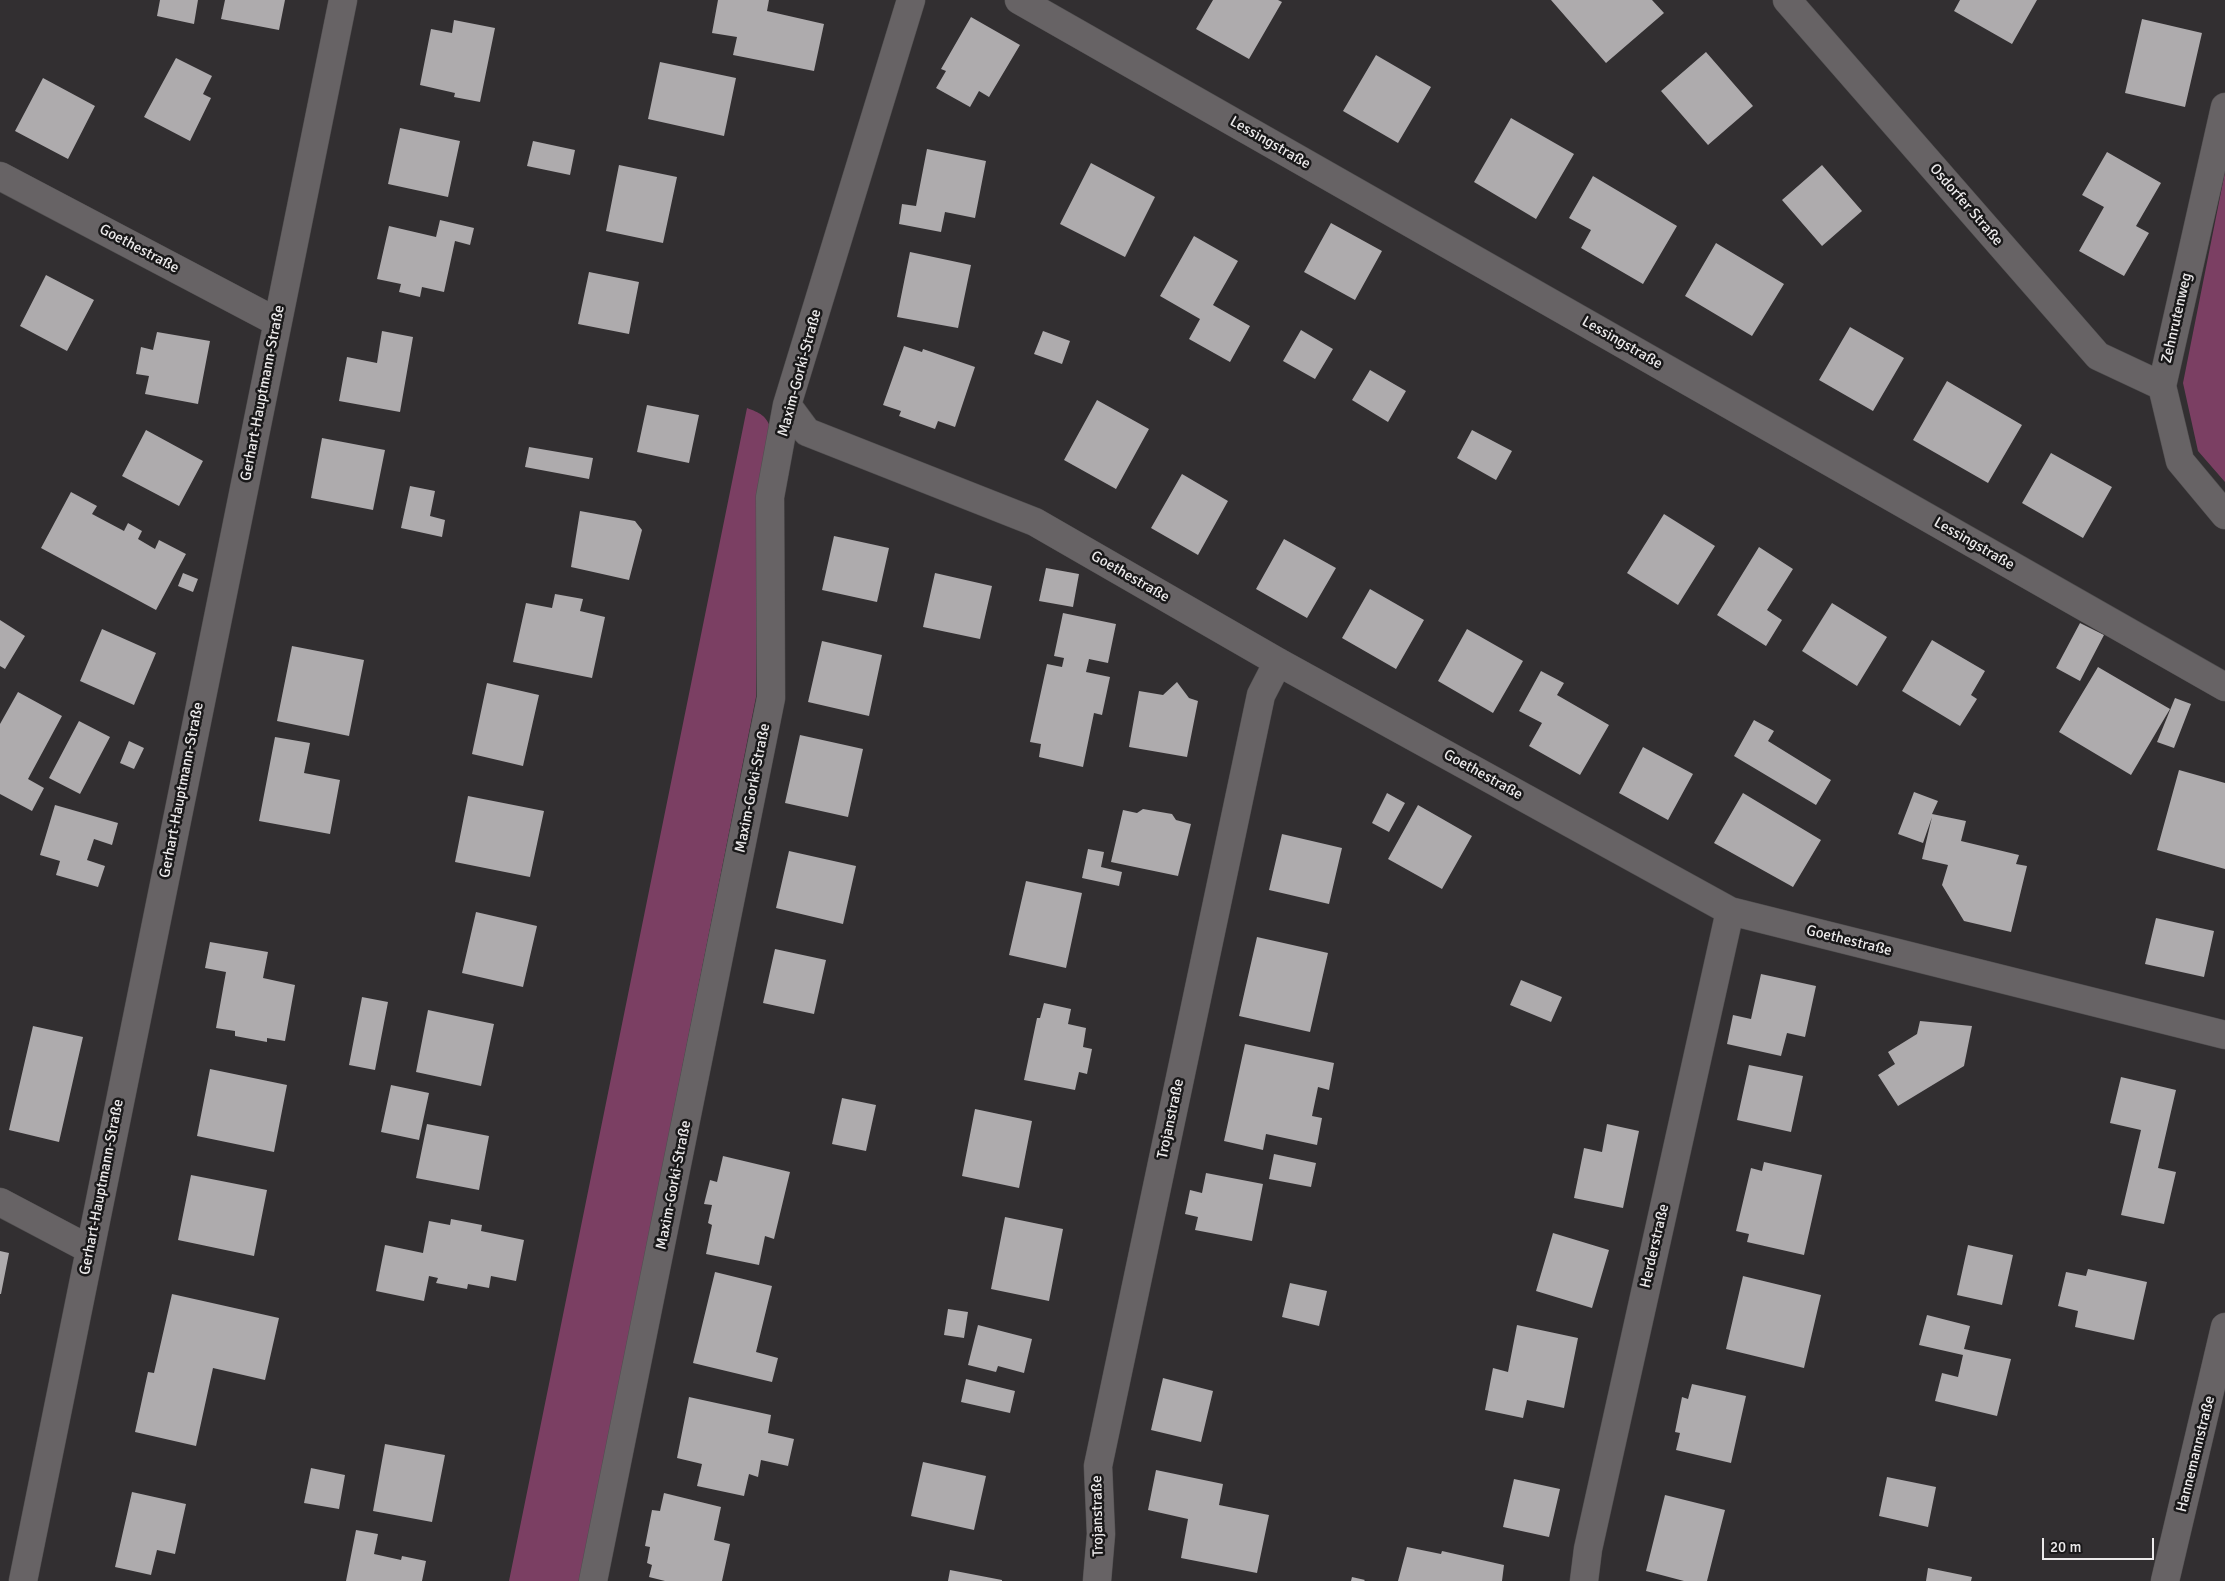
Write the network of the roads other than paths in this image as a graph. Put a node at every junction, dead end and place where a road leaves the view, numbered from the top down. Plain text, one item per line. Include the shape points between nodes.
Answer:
1 (343, 0) edge
2 (911, 0) edge
3 (1019, 0) edge
4 (1787, 0) edge
5 (2225, 107) edge
6 (0, 176) edge
7 (277, 322) junction
8 (2162, 386) junction
9 (787, 406) junction
10 (2225, 515) edge
11 (1278, 662) junction
12 (2225, 687) edge
13 (1730, 911) junction
14 (2225, 1035) edge
15 (0, 1202) edge
16 (89, 1249) junction
17 (2225, 1327) edge
18 (2218, 1391) edge
19 (23, 1581) edge
20 (593, 1581) edge
21 (1097, 1581) edge
22 (1584, 1581) edge
23 (2165, 1581) edge

1 - 7 street, Gerhart-Hauptmann-Straße
2 - 9 street, Maxim-Gorki-Straße
3 - 12 street, Lessingstraße
4 - 8 street, Osdorfer Straße via 2098,356
5 - 8 street, Zehnrutenweg
6 - 7 street, Goethestraße
7 - 16 street, Gerhart-Hauptmann-Straße
8 - 10 street, Zehnrutenweg via 2180,462
9 - 11 street, Goethestraße via 807,432 1035,522
9 - 20 street, Maxim-Gorki-Straße via 770,496 771,698
11 - 13 street, Goethestraße
11 - 21 street, Trojanstraße via 1261,696 1098,1466 1101,1534
13 - 14 street, Goethestraße
13 - 22 street, Herderstraße via 1588,1549
15 - 16 street
16 - 19 street, Gerhart-Hauptmann-Straße
17 - 18 street, Hannemannstraße
18 - 23 street, Hannemannstraße

